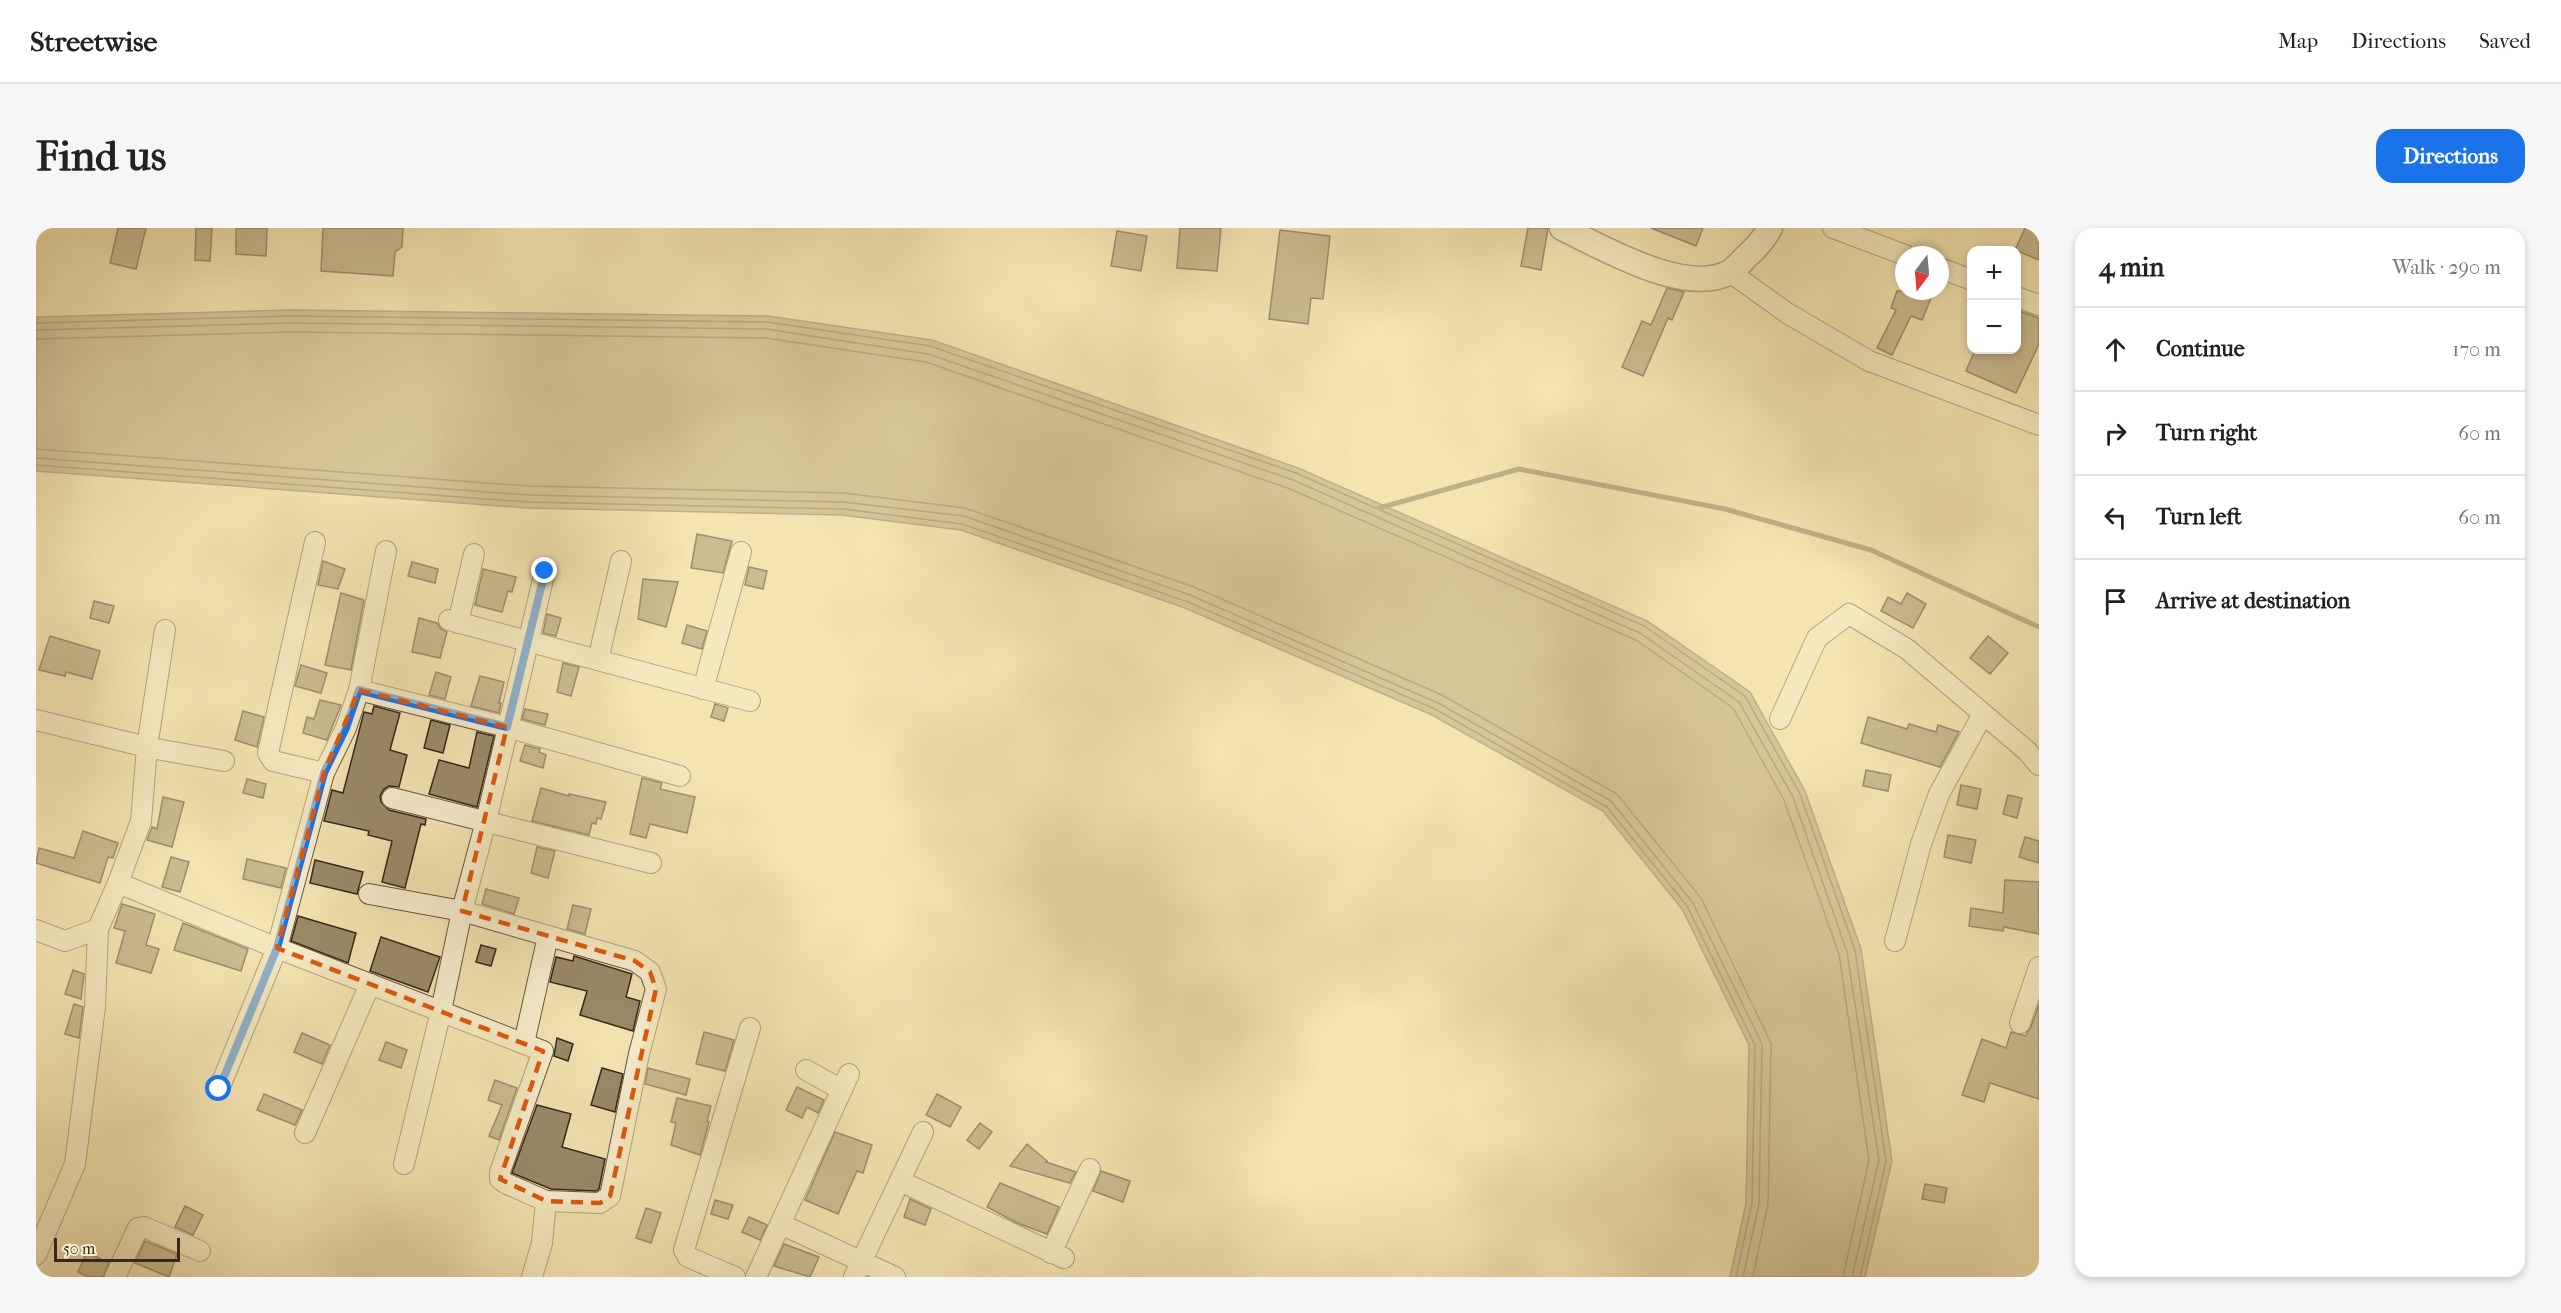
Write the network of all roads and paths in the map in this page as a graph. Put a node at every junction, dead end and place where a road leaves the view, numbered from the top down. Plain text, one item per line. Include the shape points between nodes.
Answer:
1 (1562, 228) edge
2 (1770, 228) edge
3 (1833, 228) edge
4 (1895, 251) edge
5 (1949, 271) edge
6 (1730, 272) junction
7 (1967, 278) edge
8 (2021, 299) edge
9 (2039, 305) edge
10 (2039, 425) edge
11 (315, 542) dead end
12 (386, 551) dead end
13 (741, 552) dead end
14 (474, 554) dead end
15 (621, 561) dead end
16 (545, 571) dead end
17 (165, 630) dead end
18 (529, 641) junction
19 (598, 660) junction
20 (703, 689) junction
21 (359, 690) junction
22 (750, 701) dead end
23 (1983, 714) junction
24 (1780, 718) dead end
25 (36, 720) edge
26 (507, 727) junction
27 (147, 747) junction
28 (224, 761) dead end
29 (2039, 765) edge
30 (324, 773) junction
31 (680, 776) dead end
32 (392, 798) dead end
33 (486, 821) junction
34 (651, 863) dead end
35 (118, 883) junction
36 (369, 894) dead end
37 (462, 911) junction
38 (98, 929) junction
39 (36, 930) edge
40 (548, 936) junction
41 (1895, 941) dead end
42 (277, 948) junction
43 (2039, 967) edge
44 (370, 984) junction
45 (441, 1011) junction
46 (2020, 1023) dead end
47 (750, 1028) dead end
48 (524, 1043) junction
49 (806, 1070) dead end
50 (219, 1089) dead end
51 (923, 1132) dead end
52 (305, 1133) dead end
53 (404, 1164) dead end
54 (1090, 1169) dead end
55 (900, 1181) junction
56 (546, 1201) junction
57 (789, 1228) dead end
58 (38, 1246) edge
59 (200, 1251) dead end
60 (857, 1269) edge
61 (116, 1277) edge
62 (532, 1277) edge
63 (735, 1277) edge
64 (756, 1277) edge
65 (895, 1277) edge

1 - 6 street via 1641,266 1677,277 1710,279
2 - 6 street
3 - 4 street
5 - 7 street
6 - 10 street via 1787,313 1869,361
8 - 9 street
11 - 30 street via 268,753 273,761
12 - 21 street
13 - 20 street
14 - 18 street via 454,622
15 - 19 street
16 - 18 street
17 - 27 street
18 - 19 street
18 - 26 street
19 - 20 street
20 - 22 street
21 - 26 street
21 - 30 street
23 - 24 street via 1907,650 1848,614 1817,638
23 - 29 street
23 - 41 street via 1939,794
25 - 27 street
26 - 31 street
26 - 33 street
27 - 28 street
27 - 35 street via 141,821
30 - 42 street
32 - 33 street
33 - 34 street
33 - 37 street
35 - 38 street
35 - 42 street
36 - 37 street
37 - 40 street
37 - 45 street
38 - 39 street via 65,941
38 - 58 street via 95,1007 75,1164
40 - 48 street
40 - 56 street via 635,961 650,972 656,990 610,1196 600,1203
42 - 44 street
42 - 50 street
43 - 46 street
44 - 45 street
44 - 52 street
45 - 48 street
45 - 53 street
47 - 63 street via 684,1250 687,1257
48 - 56 street via 543,1051 500,1179
49 - 64 street via 845,1082
51 - 55 street
54 - 55 street via 1057,1255
55 - 60 street
56 - 62 street via 542,1243
57 - 60 street
59 - 61 street via 144,1227 138,1228
60 - 65 street

